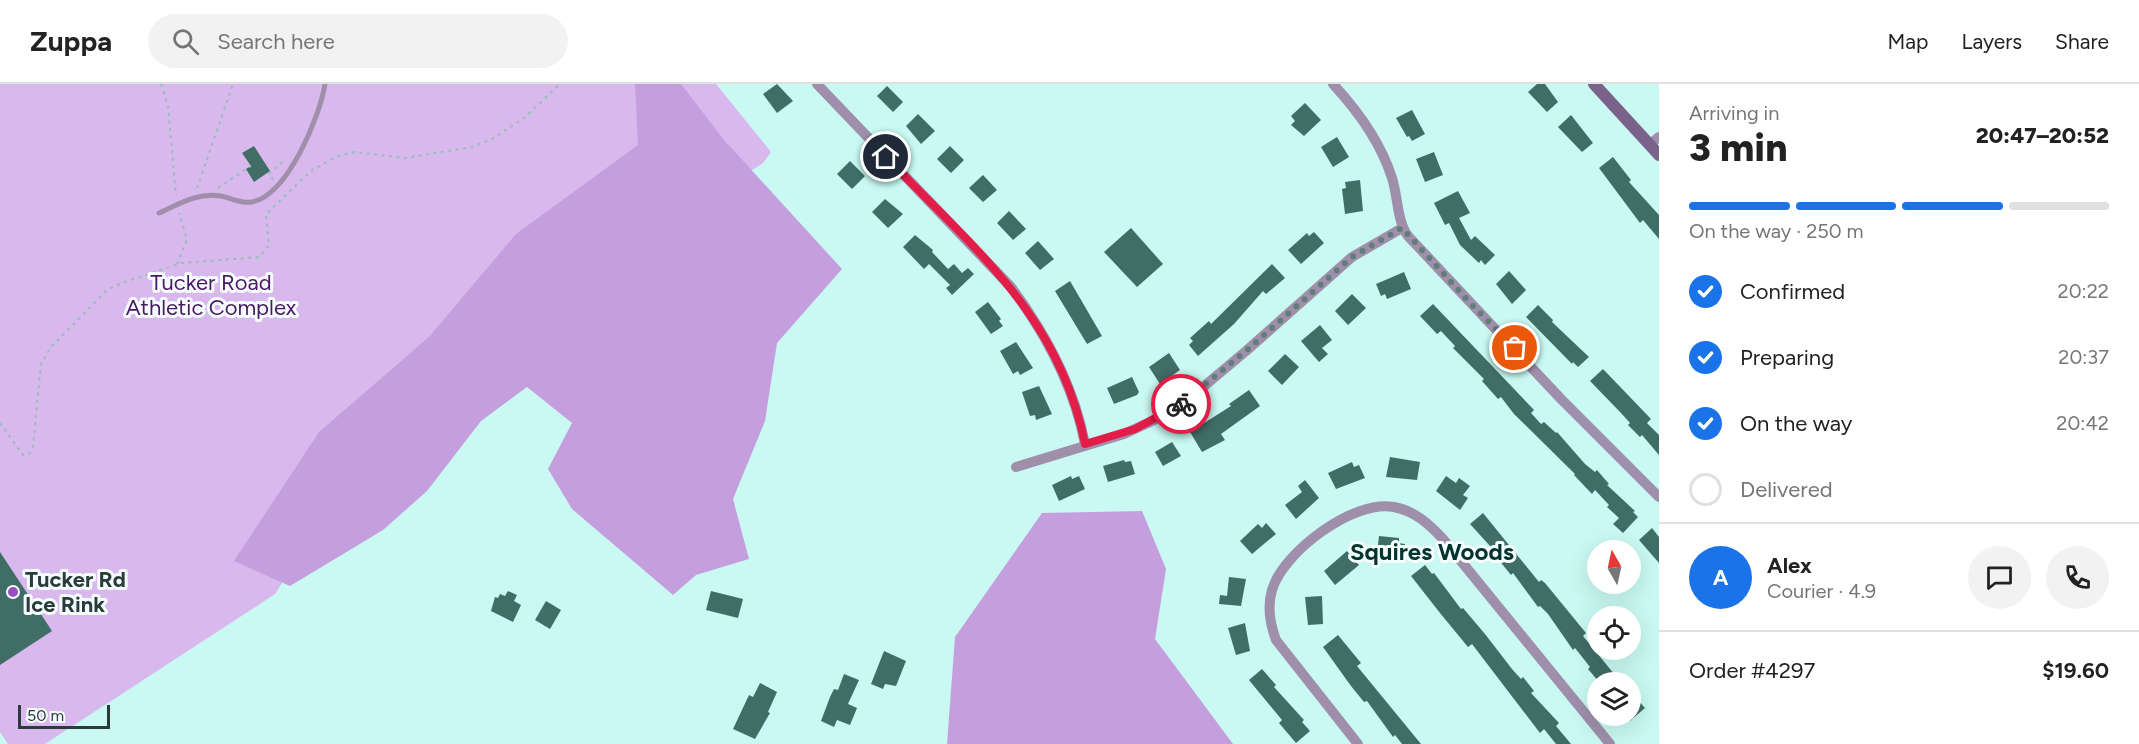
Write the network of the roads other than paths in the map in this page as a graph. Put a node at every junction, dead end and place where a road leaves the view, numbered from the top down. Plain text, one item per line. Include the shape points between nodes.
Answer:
1 (325, 84) edge
2 (817, 84) edge
3 (1333, 84) edge
4 (1594, 84) edge
5 (1655, 141) edge
6 (1659, 155) edge
7 (159, 213) dead end
8 (1402, 228) junction
9 (1085, 444) junction
10 (1016, 467) dead end
11 (1659, 497) edge
12 (1358, 744) edge
13 (1610, 744) edge

1 - 7 lane via 310,133 293,166 277,185 255,202 213,195 194,197
2 - 9 street via 1011,286 1059,365
3 - 8 street via 1381,150 1393,180
4 - 5 main road
5 - 6 main road
8 - 9 street via 1352,257 1184,403 1135,429
8 - 11 street
9 - 10 street
12 - 13 street via 1276,639 1270,603 1279,574 1335,522 1348,515 1393,506 1413,513 1438,533

